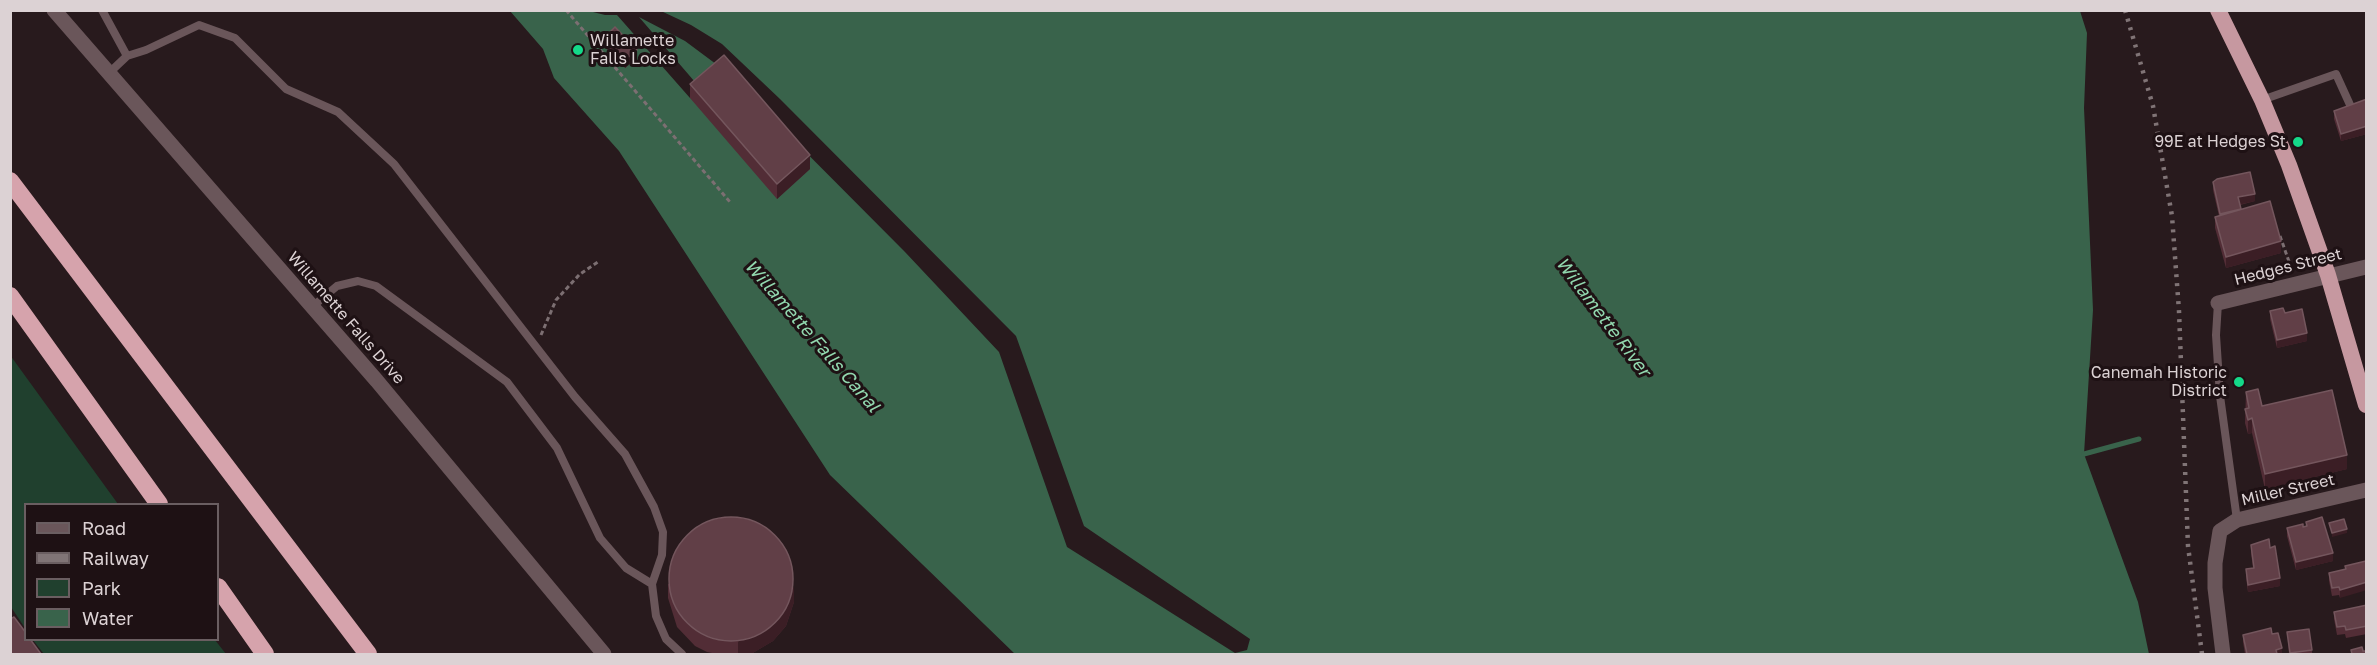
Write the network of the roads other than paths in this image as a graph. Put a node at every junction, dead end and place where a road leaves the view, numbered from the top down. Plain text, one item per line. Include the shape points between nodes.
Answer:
1 (54, 10) edge
2 (102, 10) edge
3 (2218, 10) edge
4 (128, 56) junction
5 (109, 73) junction
6 (2262, 100) junction
7 (2351, 107) edge
8 (10, 181) edge
9 (2367, 267) edge
10 (2328, 275) junction
11 (10, 296) edge
12 (2218, 303) joint
13 (312, 307) junction
14 (2367, 405) edge
15 (244, 490) junction
16 (2367, 490) edge
17 (158, 503) edge
18 (2237, 520) junction
19 (652, 584) junction
20 (219, 588) edge
21 (265, 654) edge
22 (368, 654) edge
23 (382, 654) edge
24 (604, 654) edge
25 (682, 654) edge
26 (2223, 654) edge

1 - 5 street, Willamette Falls Drive
2 - 4 lane
3 - 6 highway
4 - 5 lane
4 - 19 lane via 199,25 236,38 286,89 338,112 378,147 575,398 625,454 663,532 662,555
5 - 13 street, Willamette Falls Drive
6 - 7 lane via 2336,74
6 - 10 highway
8 - 15 highway
9 - 10 street, Hedges Street
10 - 12 street, Hedges Street
10 - 14 highway
11 - 17 highway
12 - 18 lane via 2220,396
13 - 19 lane via 337,286 358,281 376,286 507,382 557,448 600,538 626,568
13 - 24 street, Willamette Falls Drive
15 - 22 highway
15 - 23 highway
16 - 18 street, Miller Street
18 - 26 street, Miller Street via 2220,531 2215,563
19 - 25 lane via 656,616 666,639
20 - 21 highway

